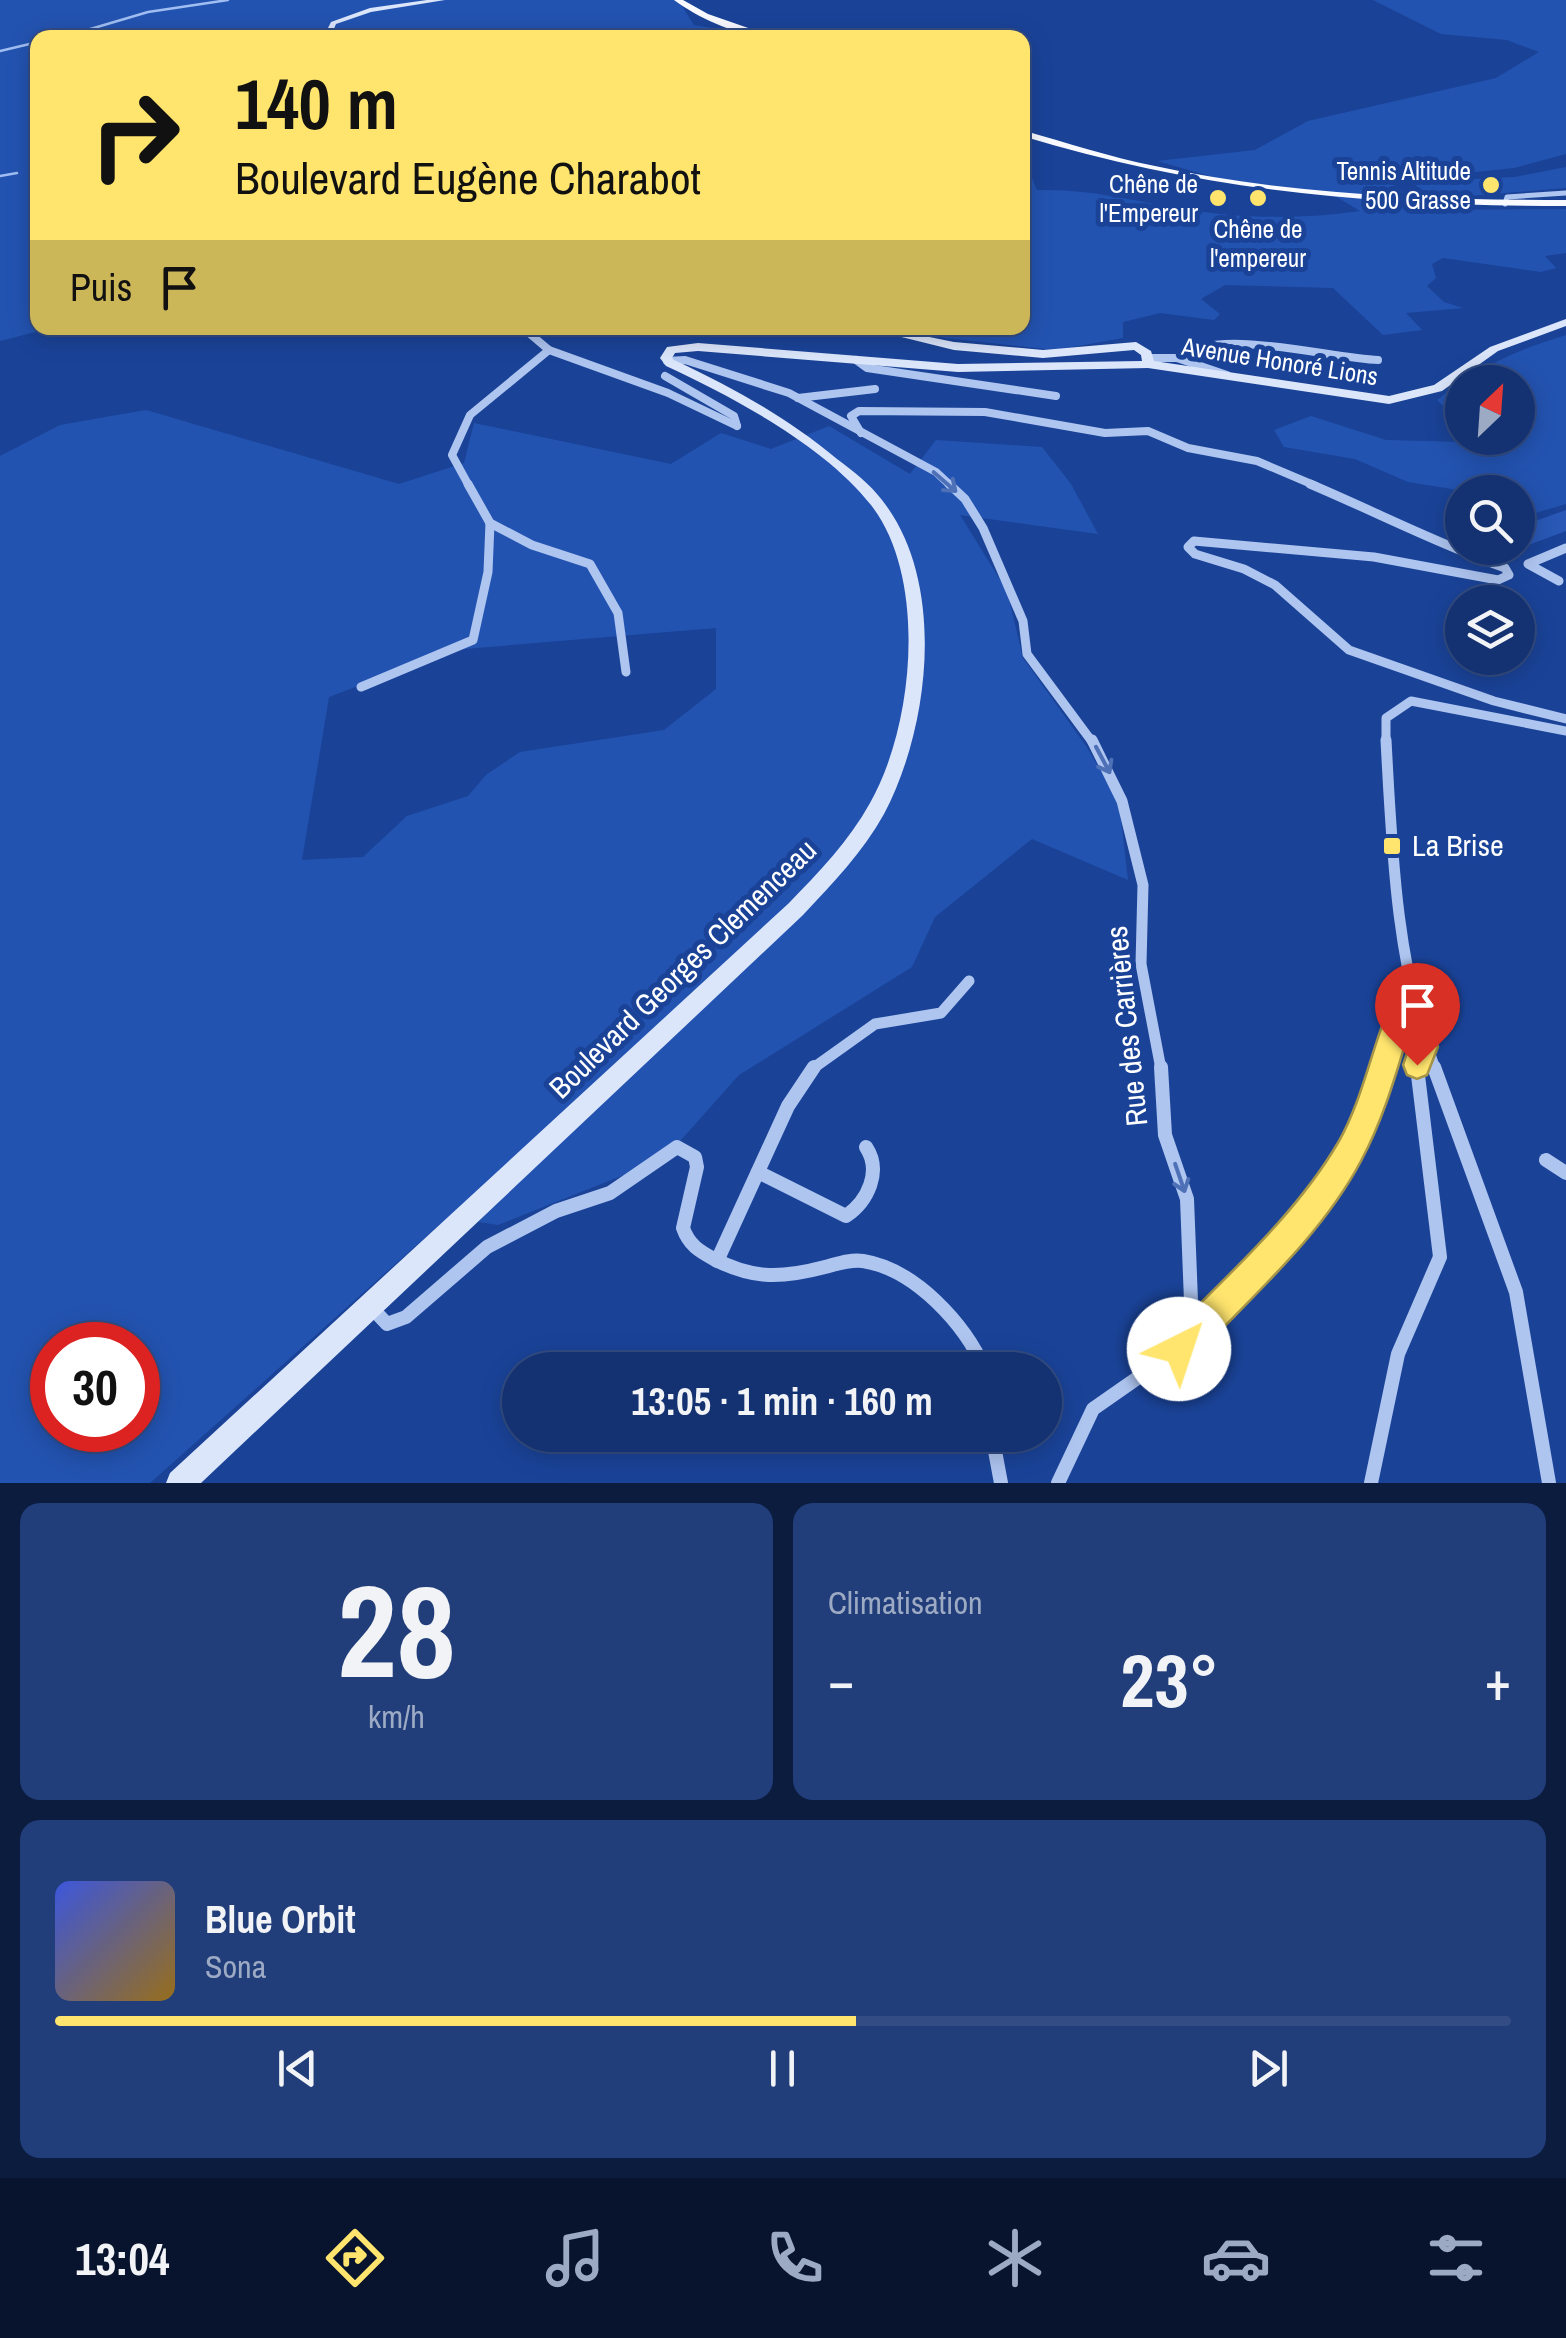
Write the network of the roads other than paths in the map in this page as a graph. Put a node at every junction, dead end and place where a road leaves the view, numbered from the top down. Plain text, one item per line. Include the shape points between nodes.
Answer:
1 (442, 0) edge
2 (678, 0) edge
3 (330, 30) edge
4 (749, 30) edge
5 (1030, 135) edge
6 (1566, 193) edge
7 (1566, 203) edge
8 (1504, 204) junction
9 (1566, 322) edge
10 (531, 335) edge
11 (903, 335) edge
12 (549, 350) junction
13 (1177, 358) junction
14 (856, 360) junction
15 (1378, 360) dead end
16 (667, 361) junction
17 (1148, 361) junction
18 (665, 376) dead end
19 (1232, 377) junction
20 (875, 389) dead end
21 (1056, 396) dead end
22 (798, 398) junction
23 (862, 433) junction
24 (490, 523) junction
25 (1566, 548) edge
26 (1559, 580) dead end
27 (626, 672) dead end
28 (361, 687) dead end
29 (1566, 719) edge
30 (1566, 731) edge
31 (969, 981) dead end
32 (1412, 1007) junction
33 (1424, 1047) junction
34 (866, 1147) dead end
35 (1546, 1160) dead end
36 (758, 1172) junction
37 (1566, 1173) edge
38 (717, 1261) junction
39 (370, 1306) junction
40 (1200, 1322) junction
41 (977, 1352) edge
42 (995, 1452) edge
43 (180, 1483) edge
44 (1000, 1483) edge
45 (1058, 1483) edge
46 (1370, 1483) edge
47 (1549, 1483) edge

1 - 3 main road via 352,14
2 - 4 main road
5 - 8 main road via 1232,185 1395,202
6 - 8 street via 1507,197
7 - 8 main road
9 - 19 main road, Avenue Honoré Lions via 1512,340 1438,388 1407,398 1367,399
10 - 12 street
11 - 17 main road via 1043,354 1136,346
12 - 18 street via 740,423
12 - 24 street via 470,415 452,455
13 - 15 street via 1184,349 1214,341
13 - 17 street
13 - 19 street
14 - 16 main road via 683,347
14 - 17 main road via 958,368
14 - 21 street via 868,368
16 - 22 street, Rue des Carrières via 685,360
16 - 39 main road, Boulevard Georges Clemenceau via 724,387 801,440 862,488 889,520 915,601 899,760 866,828 796,910
17 - 19 main road, Avenue Honoré Lions
20 - 22 street
22 - 23 street, Rue des Carrières
23 - 29 street via 851,416 859,411 985,412 1106,434 1148,431 1188,448 1257,461 1510,575 1498,580 1374,557 1194,541 1188,547 1195,554 1244,568 1275,586 1350,650
23 -> 40 street, Rue des Carrières via 936,472 965,499 1004,572 1028,654 1092,740 1122,801 1143,886 1141,964 1165,1135 1187,1199 1190,1302
24 - 27 street via 590,564 612,594
24 - 28 street via 488,572 473,640
25 - 26 street via 1528,564
30 - 32 street via 1422,702 1399,705 1386,718 1389,810
31 - 36 street via 941,1013 875,1024 817,1062
32 - 33 street
32 - 40 street via 1400,1014 1369,1113 1348,1154 1288,1234
33 - 46 street via 1417,1065 1440,1257 1398,1354
33 - 47 street via 1516,1292
34 - 36 street via 876,1168 855,1212 846,1216
35 - 37 street
36 - 38 street
38 - 39 street via 686,1239 697,1167 695,1157 676,1147 610,1193 487,1246 406,1317 387,1324
38 - 41 street via 773,1280 872,1262 911,1284
39 - 43 main road, Boulevard Georges Clemenceau
40 - 45 street via 1179,1349 1093,1409
42 - 44 street

